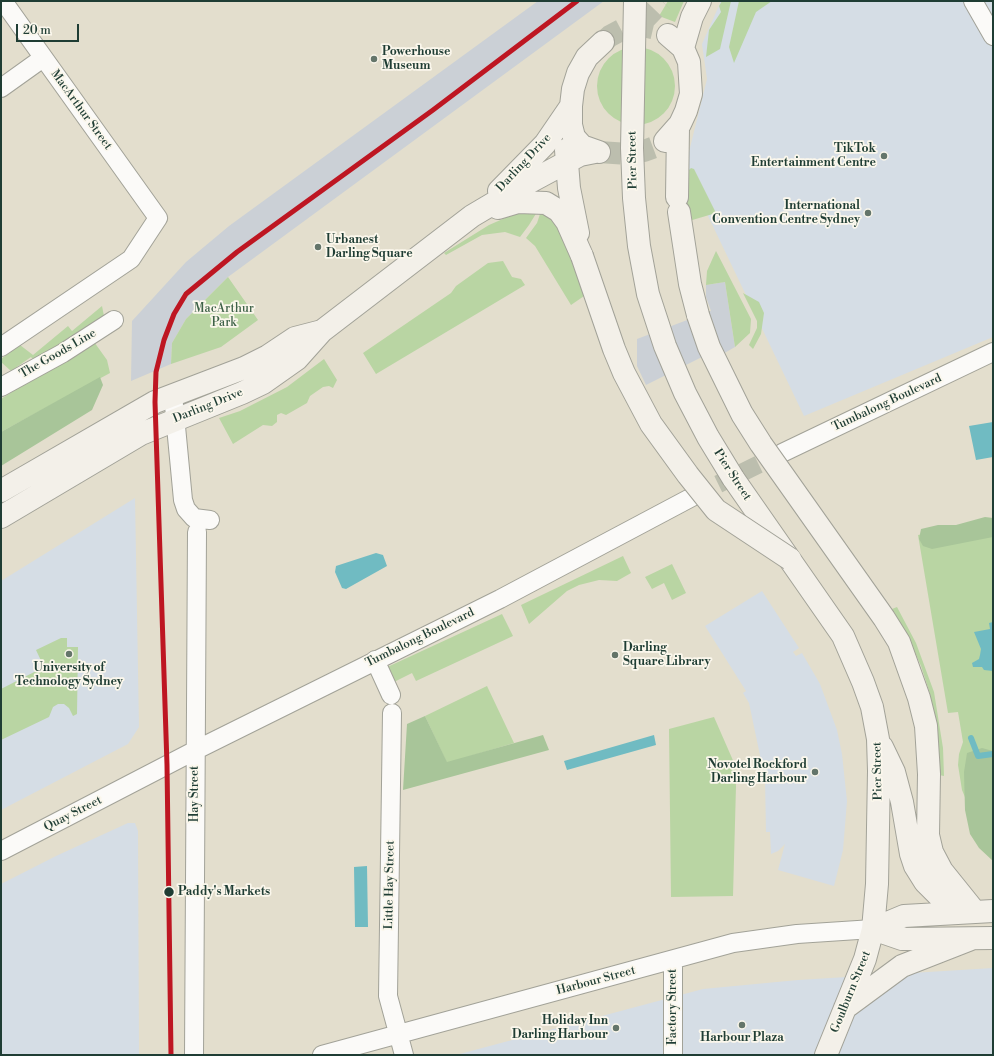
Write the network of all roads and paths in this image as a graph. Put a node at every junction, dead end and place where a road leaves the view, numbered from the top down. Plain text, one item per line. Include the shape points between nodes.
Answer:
1 (3, 1) edge
2 (635, 1) tunnel mouth
3 (700, 1) edge
4 (973, 1) edge
5 (993, 36) edge
6 (603, 42) tunnel mouth
7 (43, 58) junction
8 (1, 88) edge
9 (571, 116) junction
10 (566, 163) junction
11 (472, 216) junction
12 (582, 256) junction
13 (114, 320) dead end
14 (322, 331) junction
15 (1, 347) edge
16 (993, 352) edge
17 (1, 387) edge
18 (173, 395) junction
19 (175, 419) junction
20 (782, 452) tunnel mouth
21 (1, 491) edge
22 (694, 496) tunnel mouth
23 (1, 517) edge
24 (210, 520) dead end
25 (197, 532) dead end
26 (790, 559) junction
27 (375, 660) junction
28 (391, 695) dead end
29 (392, 713) dead end
30 (196, 750) junction
31 (887, 772) junction
32 (145, 777) joint
33 (1, 851) edge
34 (984, 911) edge
35 (873, 929) junction
36 (993, 938) edge
37 (971, 939) junction
38 (673, 960) junction
39 (844, 1009) junction
40 (398, 1036) junction
41 (194, 1055) edge
42 (322, 1055) edge
43 (404, 1055) edge
44 (673, 1055) edge
45 (826, 1055) edge

1 - 7 street, MacArthur Street
2 - 26 main road, Pier Street, bridge via 632,148 634,198 648,294 665,346 708,437 733,478
3 - 34 main road, bridge via 675,41 689,62 691,94 686,111 671,134 678,205 690,284 698,315 709,347 742,414 899,642 920,698 926,726 929,774 928,835 932,852 942,871
4 - 5 street
6 - 9 main road via 587,57 578,73 573,89
7 - 8 street
7 - 15 street, MacArthur Street via 158,218 131,259
9 - 10 main road
9 - 10 main road, Darling Drive via 574,136 582,146 597,152 580,155
9 - 11 main road, Darling Drive
10 - 11 main road, Darling Drive
10 - 12 main road
11 - 12 main road via 518,202 546,203 559,211 567,222
11 - 14 main road, Darling Drive
12 - 26 main road, bridge via 616,355 651,424 716,510
13 - 17 street, The Goods Line via 63,353
14 - 18 main road, Darling Drive via 296,338 244,368
14 - 19 main road, Darling Drive via 297,359 263,383
16 - 20 street, Tumbalong Boulevard
18 - 19 street
18 - 21 main road, Darling Drive via 143,408
19 - 23 main road, Darling Drive via 141,434
19 - 24 street via 186,510 194,518
22 - 27 street, Tumbalong Boulevard via 500,599
25 - 30 street, Hay Street
26 - 31 main road, Pier Street via 843,636 870,700
27 - 28 street
27 - 30 street, Tumbalong Boulevard
29 - 40 street, Little Hay Street via 388,996
30 - 32 street, Tumbalong Boulevard
30 - 41 street, Hay Street
31 - 34 main road via 902,802 911,854 925,882 953,905 966,910
31 - 35 main road, Pier Street
32 - 33 street, Quay Street
34 - 35 main road, Harbour Street via 904,916
35 - 37 main road, Harbour Street via 902,939
35 - 38 street, Harbour Street via 763,938 733,943
35 - 39 main road, Goulburn Street via 866,959
36 - 37 main road, Harbour Street
37 - 39 main road via 902,966
38 - 40 street, Harbour Street
38 - 44 street, Factory Street
39 - 45 main road, Goulburn Street
40 - 42 street, Harbour Street
40 - 43 street, Little Hay Street

